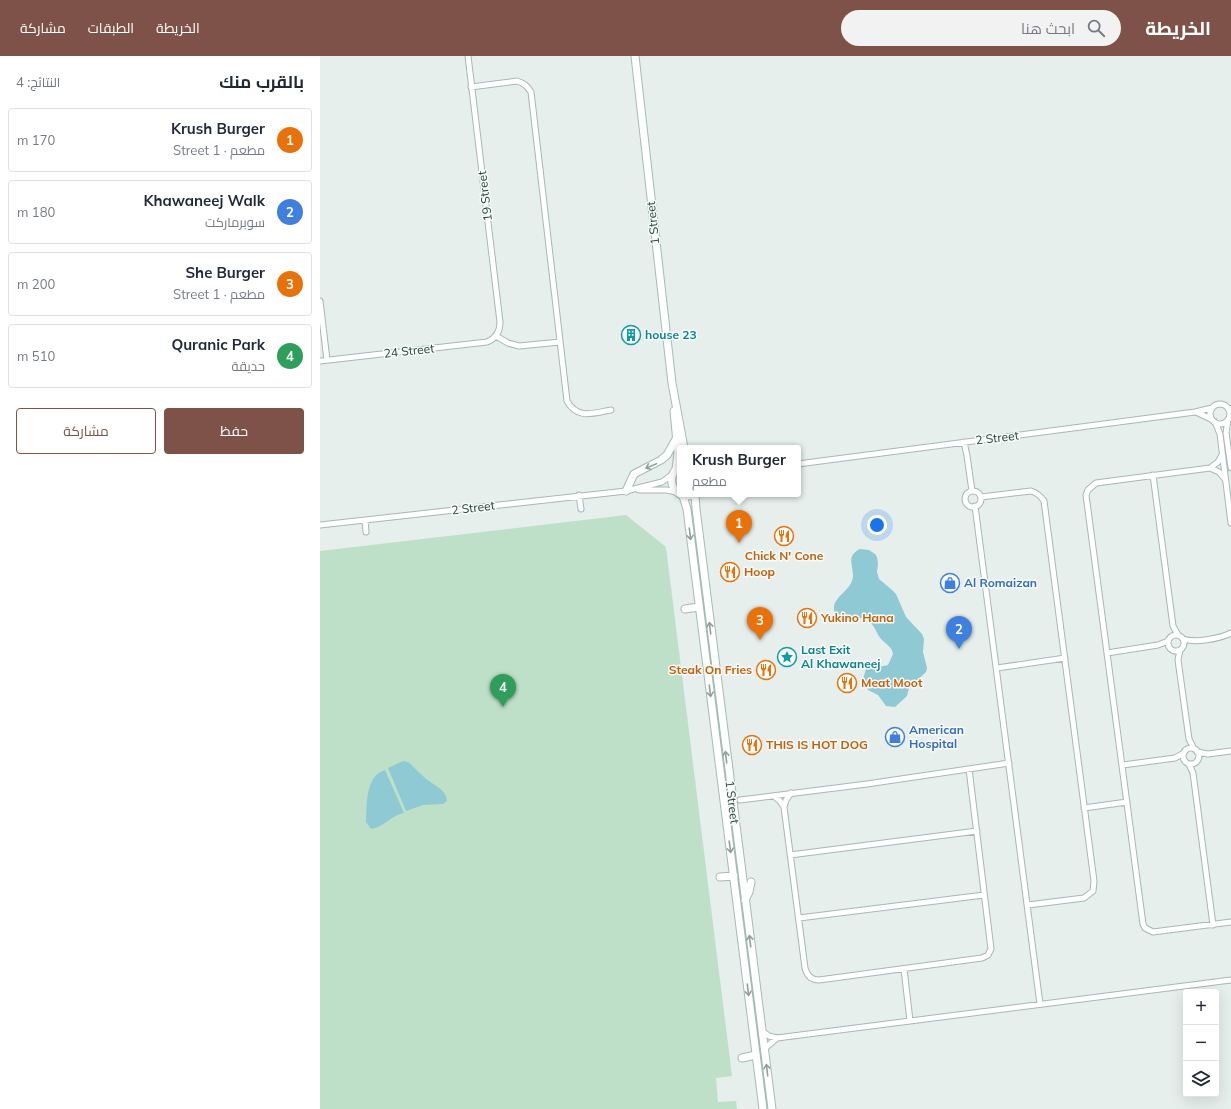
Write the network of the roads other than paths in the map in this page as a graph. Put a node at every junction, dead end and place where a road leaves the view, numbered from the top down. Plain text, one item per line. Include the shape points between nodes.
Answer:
1 (468, 56) edge
2 (635, 56) edge
3 (471, 87) junction
4 (320, 301) edge
5 (496, 336) junction
6 (560, 342) junction
7 (327, 360) junction
8 (320, 361) edge
9 (673, 390) junction
10 (1229, 407) edge
11 (1212, 408) junction
12 (611, 410) dead end
13 (1195, 412) junction
14 (1230, 417) edge
15 (1213, 421) junction
16 (676, 439) junction
17 (966, 442) junction
18 (683, 445) edge
19 (677, 450) edge
20 (1222, 454) junction
21 (1230, 456) edge
22 (801, 464) edge
23 (1210, 468) junction
24 (1231, 468) edge
25 (676, 470) edge
26 (1153, 475) junction
27 (1226, 479) junction
28 (677, 490) edge
29 (626, 491) junction
30 (972, 491) junction
31 (677, 493) edge
32 (579, 495) junction
33 (681, 497) edge
34 (695, 497) edge
35 (981, 497) junction
36 (975, 506) junction
37 (581, 509) dead end
38 (365, 520) junction
39 (1231, 523) edge
40 (320, 525) edge
41 (366, 532) dead end
42 (699, 607) junction
43 (685, 609) dead end
44 (1174, 626) junction
45 (1231, 633) edge
46 (1180, 637) junction
47 (1223, 637) junction
48 (1169, 639) junction
49 (1231, 639) edge
50 (1191, 641) junction
51 (1158, 646) junction
52 (1182, 648) junction
53 (1172, 650) junction
54 (1107, 653) junction
55 (1065, 658) junction
56 (1178, 660) junction
57 (997, 668) junction
58 (1189, 739) junction
59 (1195, 750) junction
60 (1231, 751) edge
61 (1185, 752) junction
62 (1208, 754) junction
63 (1175, 758) junction
64 (1197, 761) junction
65 (1187, 762) junction
66 (1009, 763) junction
67 (1123, 765) junction
68 (969, 769) junction
69 (1193, 773) junction
70 (791, 793) junction
71 (774, 796) junction
72 (740, 800) dead end
73 (1127, 802) junction
74 (784, 807) junction
75 (1084, 808) junction
76 (976, 832) junction
77 (790, 855) junction
78 (734, 876) junction
79 (720, 877) dead end
80 (750, 882) dead end
81 (984, 895) junction
82 (745, 900) junction
83 (1028, 905) junction
84 (799, 918) junction
85 (1231, 922) edge
86 (1213, 924) junction
87 (904, 969) junction
88 (1231, 980) edge
89 (1040, 1004) junction
90 (910, 1021) junction
91 (762, 1031) junction
92 (777, 1038) junction
93 (764, 1049) junction
94 (756, 1055) junction
95 (742, 1058) dead end
96 (763, 1109) edge
97 (772, 1109) edge

1 - 3 street, 19 Street
2 - 9 street, 1 Street
3 - 5 street, 19 Street via 500,322
3 - 6 street via 517,81 523,83 531,92
4 - 7 street
5 - 6 street via 519,346
5 - 7 street, 24 Street via 488,342
6 - 12 street via 565,394 570,407 583,414
7 - 8 street, 24 Street
9 - 16 street, 1 Street
9 - 18 street, 1 Street
10 - 11 street via 1218,404
10 - 14 street
11 - 13 street, 2 Street
11 - 15 street via 1210,413
13 - 15 street, 2 Street
13 - 17 street, 2 Street
14 - 15 street via 1223,423
14 - 21 street via 1226,430
15 - 20 street via 1219,431
16 - 19 street, 1 Street
16 -> 29 street via 667,455 634,474
17 - 22 street, 2 Street
17 - 30 street
20 - 23 street via 1218,462
20 - 27 street
21 - 24 street
23 - 26 street
23 - 27 street
25 - 28 street, 1 Street via 672,483
25 - 29 street, 2 Street via 662,482
26 - 44 street
26 - 54 street via 1096,483 1086,495
27 - 39 street
29 - 31 street, 2 Street via 663,490
29 - 32 street, 2 Street
30 - 35 street via 978,492
30 - 36 street via 967,493 965,500 970,506
32 - 37 street
32 - 38 street, 2 Street
33 -> 42 street, 1 Street via 687,509
82 -> 34 street, 1 Street
35 - 36 street via 980,503
35 - 55 street via 1031,491 1036,492 1044,500
36 - 57 street
38 - 40 street, 2 Street
38 - 41 street
42 - 43 street
42 -> 78 street, 1 Street
44 - 46 street
44 - 48 street
45 - 47 street
46 - 48 street
46 - 50 street
46 - 52 street
47 - 49 street
47 - 50 street
48 - 51 street
48 - 53 street
50 - 52 street
51 - 53 street
51 - 54 street
52 - 53 street
52 - 56 street
53 - 56 street
54 - 67 street
55 - 57 street
55 - 75 street
56 - 58 street
57 - 66 street
58 - 59 street
58 - 61 street
59 - 61 street via 1189,749
59 - 62 street
59 - 64 street via 1199,756
60 - 62 street
61 - 63 street
61 - 65 street
62 - 64 street
63 - 65 street
63 - 67 street
64 - 65 street
64 - 69 street
65 - 69 street
66 - 68 street
66 - 83 street
67 - 73 street
68 - 70 street
68 - 76 street
69 - 86 street
70 - 71 street
70 - 74 street
71 - 72 street
71 - 74 street
73 - 75 street
73 - 86 street via 1142,920 1146,928 1153,932
74 - 77 street
75 - 83 street via 1094,881 1093,891 1084,898
76 - 77 street
76 - 81 street
77 - 84 street
78 - 79 street
78 -> 94 street, 1 Street
80 - 82 street
81 - 84 street
81 - 87 street via 991,949 988,955
91 -> 82 street, 1 Street
83 - 89 street
84 - 87 street via 806,972 812,979
85 - 86 street
87 - 90 street
88 - 89 street
89 - 90 street
90 - 92 street
91 - 92 street
91 - 93 street, 1 Street
92 - 93 street
97 -> 93 street, 1 Street
94 - 95 street
94 - 96 street, 1 Street

